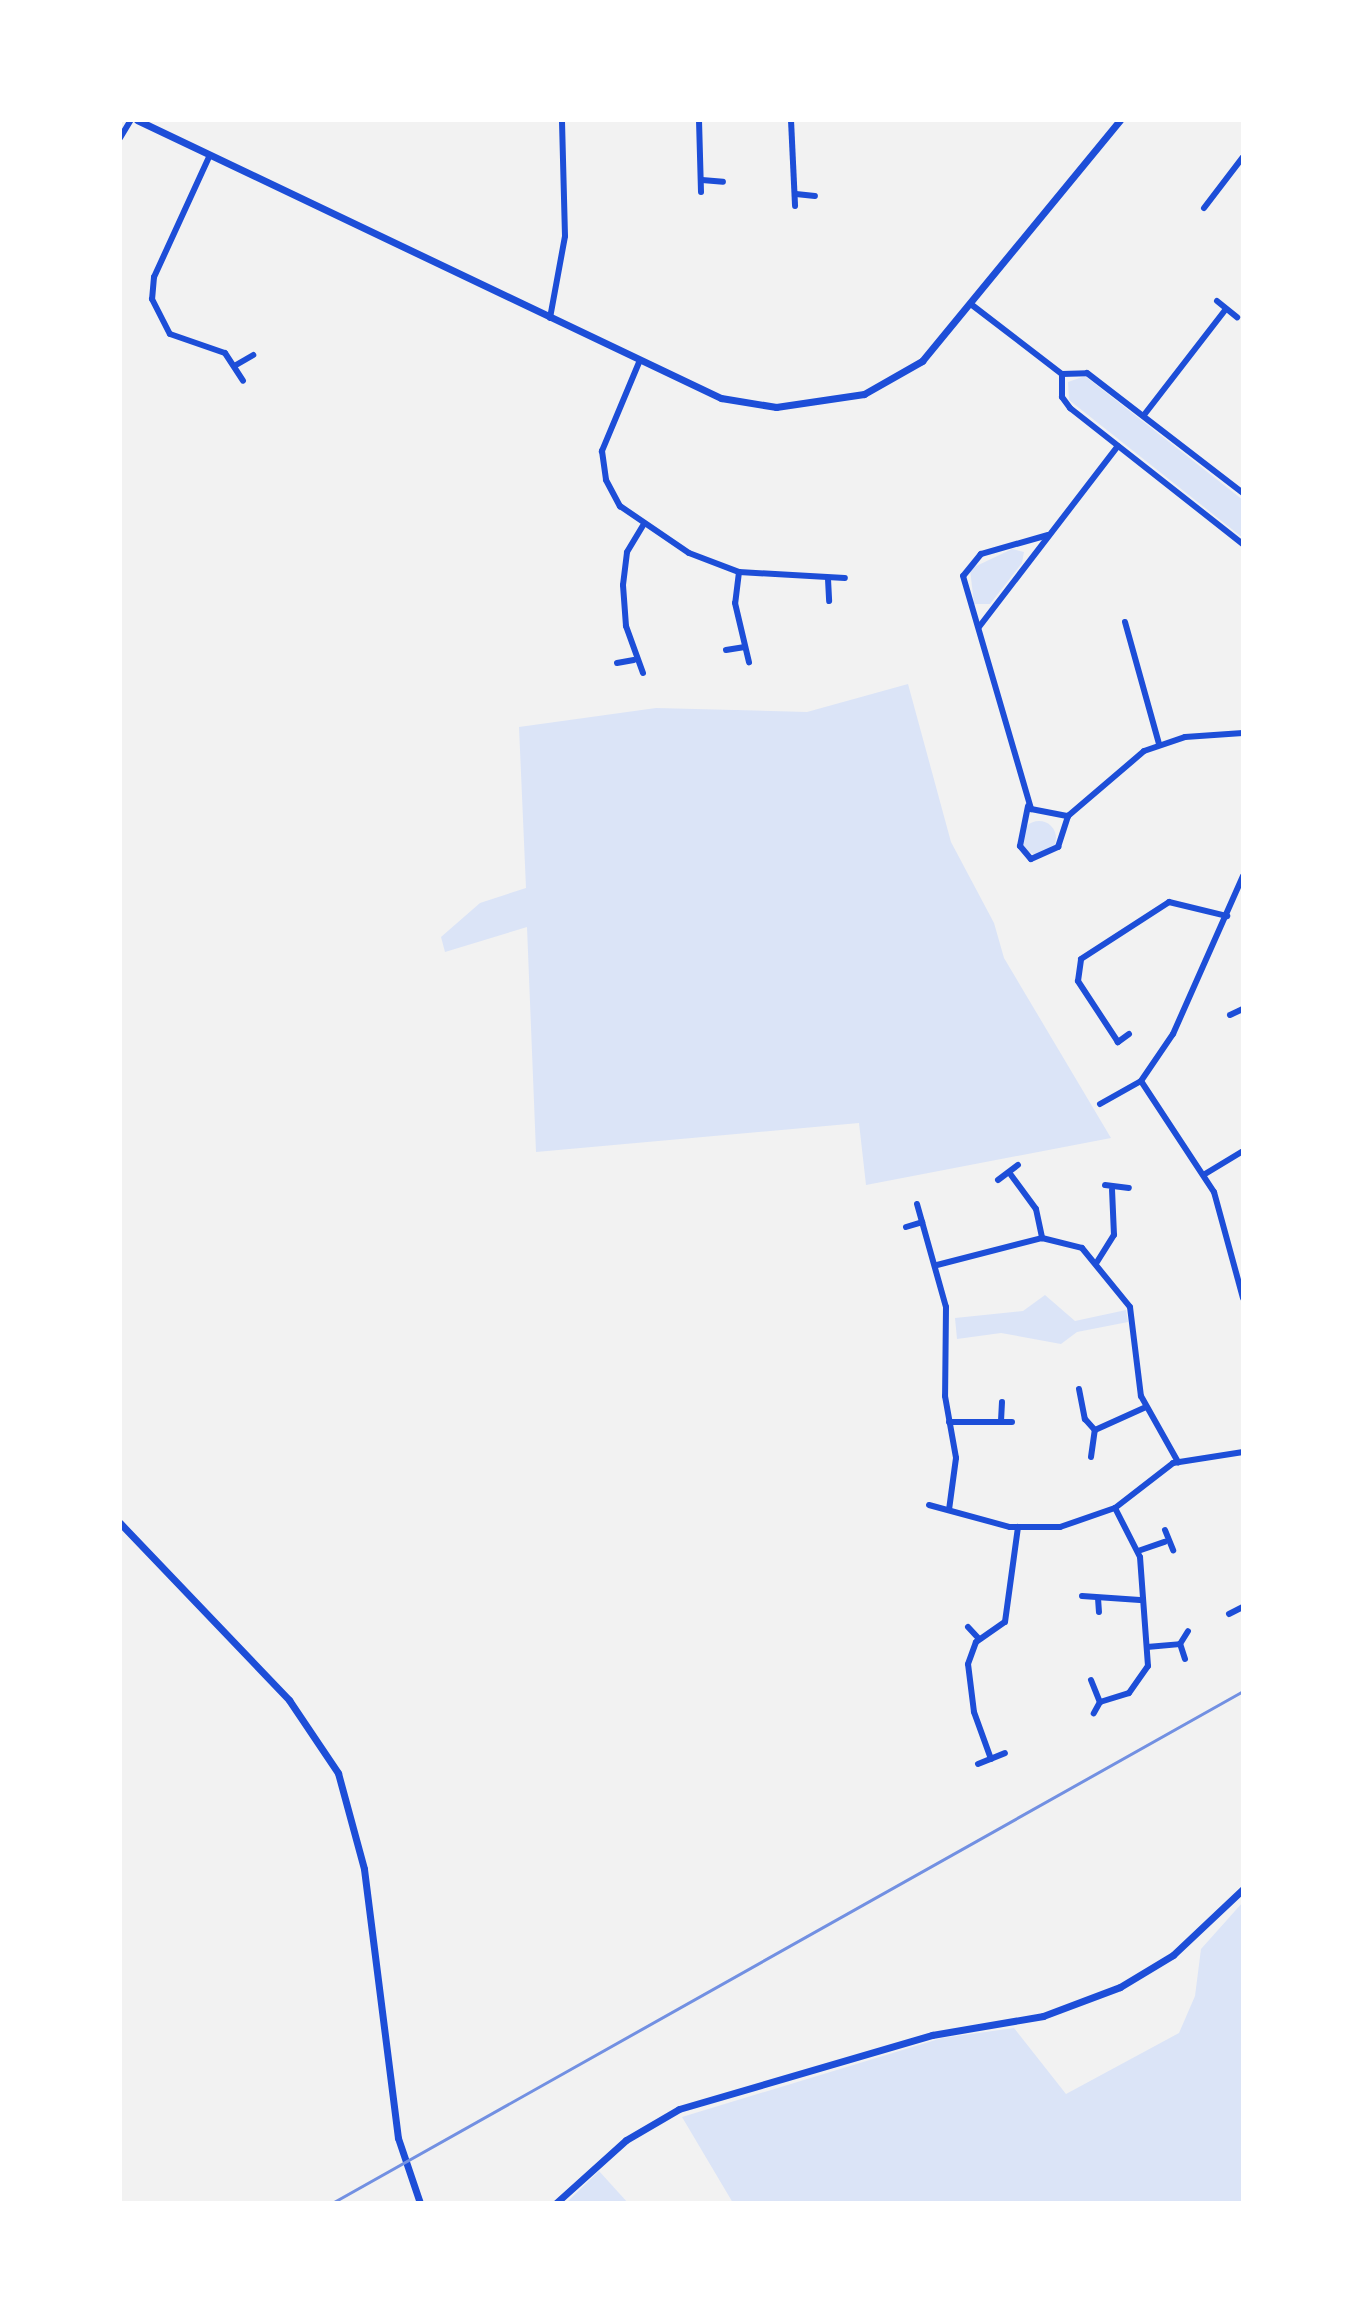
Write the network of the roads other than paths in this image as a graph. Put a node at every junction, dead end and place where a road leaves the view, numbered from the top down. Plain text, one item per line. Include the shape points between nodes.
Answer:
1 (137, 120) edge
2 (562, 120) edge
3 (699, 120) edge
4 (791, 120) edge
5 (1120, 120) edge
6 (120, 138) edge
7 (209, 157) junction
8 (1243, 157) edge
9 (702, 180) junction
10 (723, 182) dead end
11 (701, 192) dead end
12 (796, 194) junction
13 (815, 196) dead end
14 (795, 206) dead end
15 (1204, 208) dead end
16 (1217, 301) dead end
17 (972, 305) junction
18 (1226, 309) junction
19 (1237, 317) dead end
20 (550, 318) junction
21 (253, 355) dead end
22 (640, 360) junction
23 (236, 365) junction
24 (1062, 374) junction
25 (243, 381) dead end
26 (1144, 415) junction
27 (1118, 446) junction
28 (1243, 493) edge
29 (643, 525) junction
30 (1048, 535) junction
31 (1243, 544) edge
32 (739, 572) junction
33 (845, 578) dead end
34 (828, 579) junction
35 (829, 601) dead end
36 (1125, 622) dead end
37 (979, 628) junction
38 (745, 647) junction
39 (726, 650) dead end
40 (634, 660) junction
41 (749, 662) dead end
42 (617, 663) dead end
43 (643, 673) dead end
44 (1243, 733) edge
45 (1159, 744) junction
46 (1028, 806) junction
47 (1068, 816) junction
48 (1243, 876) edge
49 (1227, 916) junction
50 (1243, 1009) edge
51 (1230, 1015) dead end
52 (1129, 1034) dead end
53 (1141, 1081) junction
54 (1100, 1104) dead end
55 (1243, 1151) edge
56 (1018, 1165) dead end
57 (1205, 1174) junction
58 (1011, 1175) junction
59 (998, 1180) dead end
60 (1105, 1185) dead end
61 (1129, 1188) dead end
62 (1112, 1190) junction
63 (917, 1204) dead end
64 (922, 1222) junction
65 (906, 1227) dead end
66 (1042, 1238) junction
67 (1097, 1262) junction
68 (937, 1265) junction
69 (1240, 1272) edge
70 (1243, 1298) edge
71 (1079, 1389) dead end
72 (1002, 1402) dead end
73 (1146, 1407) junction
74 (1001, 1421) junction
75 (949, 1422) junction
76 (1012, 1422) dead end
77 (1095, 1430) junction
78 (1243, 1452) edge
79 (1091, 1457) dead end
80 (1178, 1462) junction
81 (929, 1505) dead end
82 (1115, 1508) junction
83 (949, 1510) junction
84 (120, 1523) edge
85 (1018, 1527) junction
86 (1165, 1530) dead end
87 (1164, 1542) junction
88 (1173, 1550) dead end
89 (1138, 1551) junction
90 (1082, 1596) dead end
91 (1098, 1598) junction
92 (1140, 1600) junction
93 (1243, 1607) edge
94 (1099, 1612) dead end
95 (1229, 1614) dead end
96 (968, 1627) dead end
97 (1188, 1631) dead end
98 (979, 1639) junction
99 (1180, 1644) junction
100 (1147, 1647) junction
101 (1185, 1659) dead end
102 (1091, 1680) dead end
103 (1100, 1702) junction
104 (1094, 1713) dead end
105 (1005, 1753) dead end
106 (991, 1759) junction
107 (978, 1764) dead end
108 (1243, 1889) edge
109 (420, 2203) edge
110 (556, 2203) edge

1 - 6 street
1 - 7 street
2 - 20 street via 565,236
3 - 9 street
4 - 12 street
5 - 17 street
7 - 20 street
7 - 23 street via 151,294 170,334 216,348
8 - 15 street
9 - 10 street
9 - 11 street
12 - 13 street
12 - 14 street
16 - 18 street
17 - 22 street via 913,368 876,389 832,402 739,403
17 - 24 street
18 - 19 street
18 - 26 street
20 - 22 street
21 - 23 street
22 - 29 street via 602,462 615,500
23 - 25 street
24 - 26 street via 1087,373
24 - 27 street via 1064,402
26 - 28 street
27 - 30 street
27 - 31 street
29 - 32 street
29 - 40 street via 627,552 623,585
30 - 37 street
30 - 37 street via 969,563 964,583
32 - 34 street
32 - 38 street via 735,603
33 - 34 street
34 - 35 street
36 - 45 street
37 - 46 street
38 - 39 street
38 - 41 street
40 - 42 street
40 - 43 street
44 - 45 street
45 - 47 street via 1111,774
46 - 47 street via 1044,817
46 - 47 street via 1019,840 1031,859 1058,847
48 - 49 street
49 - 52 street via 1169,902 1081,959 1078,981 1118,1042
49 - 53 street via 1173,1034
50 - 51 street
53 - 54 street
53 - 57 street via 1144,1095
55 - 57 street
56 - 58 street
57 - 69 street
58 - 59 street
58 - 66 street via 1036,1209
60 - 62 street
61 - 62 street
62 - 67 street via 1114,1235
63 - 64 street
64 - 65 street
64 - 68 street
66 - 67 street via 1073,1242
66 - 68 street
67 - 73 street via 1135,1320 1137,1383
68 - 75 street
69 - 70 street
71 - 77 street
72 - 74 street
73 - 77 street
73 - 80 street
74 - 75 street
74 - 76 street
75 - 83 street via 956,1458
77 - 79 street
78 - 80 street
80 - 82 street
81 - 83 street
82 - 85 street via 1069,1526
82 - 89 street
83 - 85 street
84 - 109 street via 289,1700 334,1764 365,1877 398,2138
85 - 98 street via 1005,1622
86 - 87 street
87 - 88 street
87 - 89 street
89 - 92 street
90 - 91 street
91 - 92 street
91 - 94 street
92 - 100 street
93 - 95 street
96 - 98 street
97 - 99 street
98 - 106 street via 968,1674
99 - 100 street
99 - 101 street
100 - 103 street via 1141,1681
102 - 103 street
103 - 104 street
105 - 106 street
106 - 107 street
108 - 110 street via 1173,1955 1120,1987 1043,2016 932,2035 671,2112 626,2140

